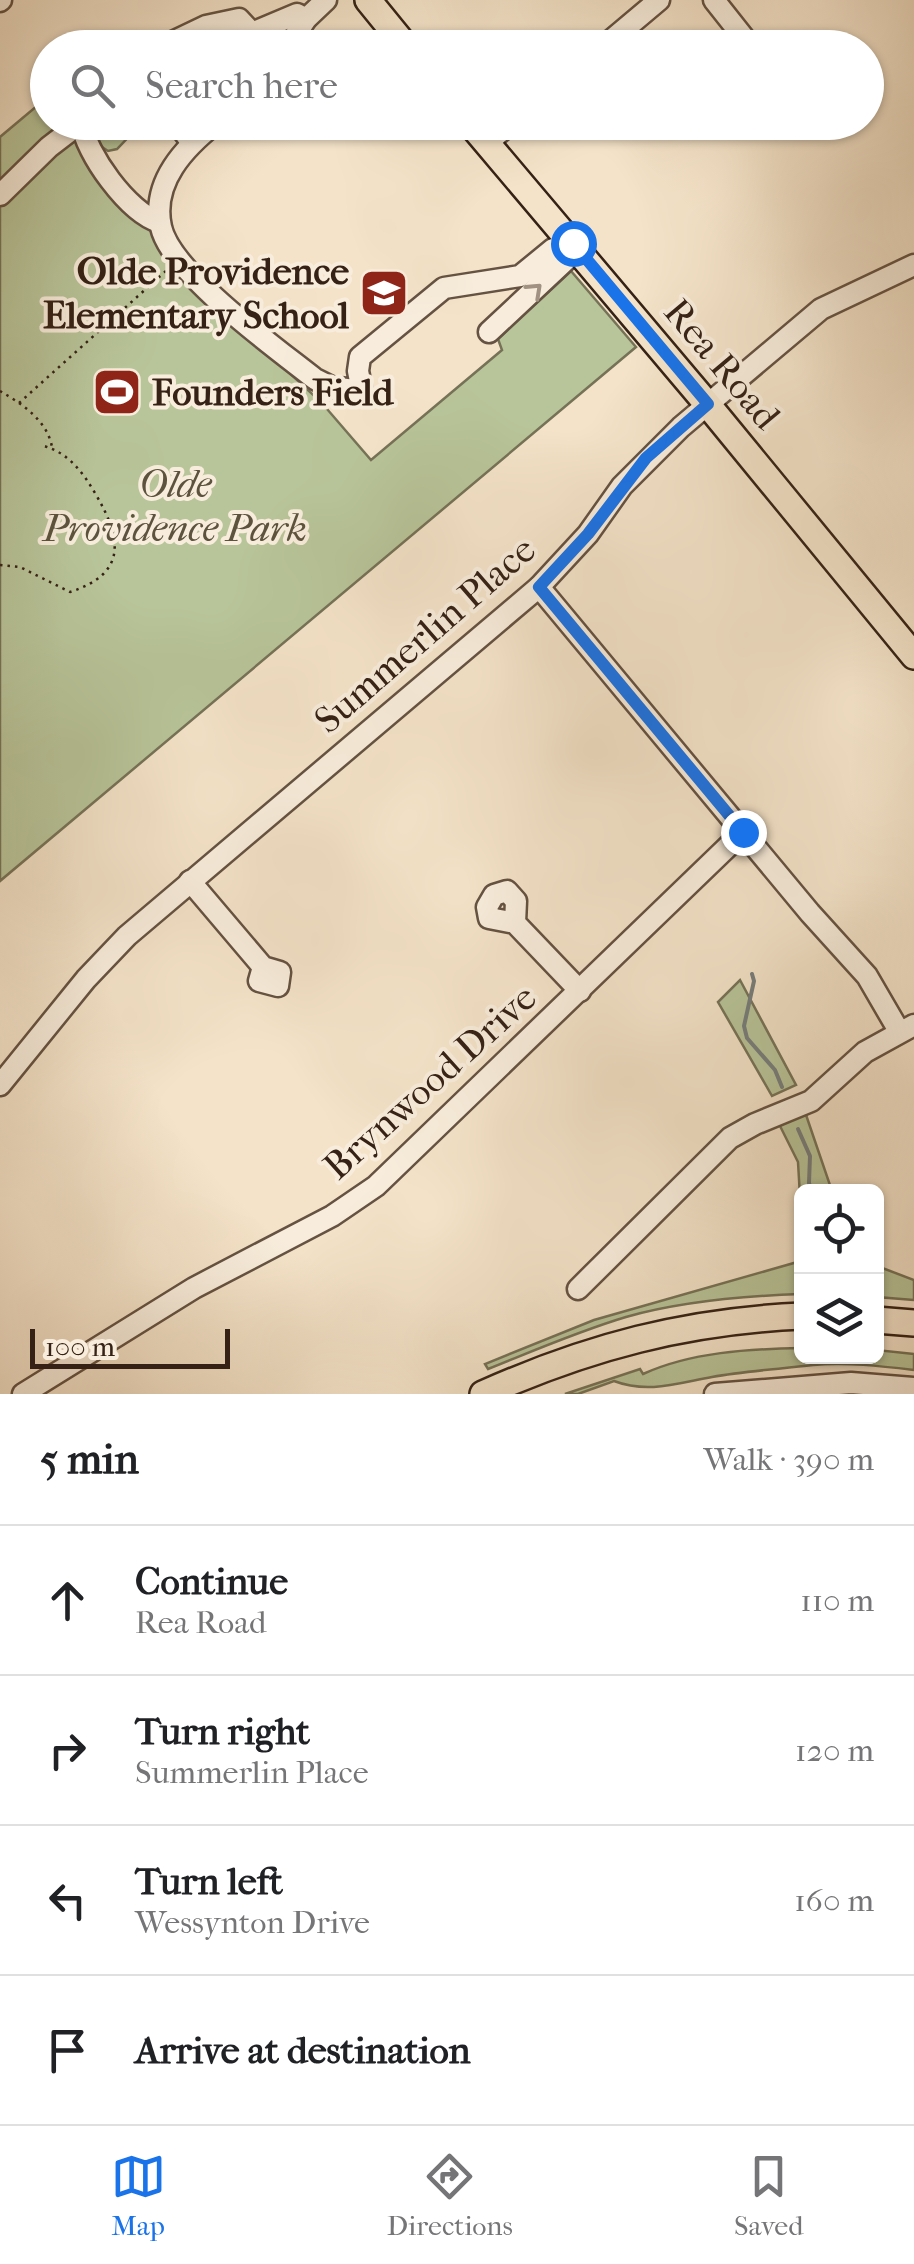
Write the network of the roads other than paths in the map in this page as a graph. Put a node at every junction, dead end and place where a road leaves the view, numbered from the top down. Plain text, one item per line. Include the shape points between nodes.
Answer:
1 (326, 0) edge
2 (368, 0) edge
3 (659, 0) edge
4 (714, 0) edge
5 (306, 19) junction
6 (198, 30) edge
7 (243, 30) edge
8 (266, 30) edge
9 (299, 30) edge
10 (392, 30) edge
11 (623, 30) edge
12 (738, 30) edge
13 (58, 140) edge
14 (86, 140) edge
15 (190, 140) edge
16 (195, 140) edge
17 (484, 140) edge
18 (492, 140) edge
19 (192, 143) junction
20 (487, 144) junction
21 (0, 195) edge
22 (160, 222) junction
23 (573, 243) junction
24 (914, 266) edge
25 (489, 332) dead end
26 (708, 404) junction
27 (539, 587) junction
28 (914, 656) edge
29 (743, 832) junction
30 (190, 880) junction
31 (514, 923) dead end
32 (263, 967) dead end
33 (580, 991) junction
34 (907, 1028) edge
35 (0, 1085) edge
36 (578, 1289) dead end
37 (794, 1316) edge
38 (884, 1321) edge
39 (914, 1323) edge
40 (794, 1330) edge
41 (884, 1334) edge
42 (914, 1336) edge
43 (566, 1369) junction
44 (914, 1388) edge
45 (23, 1394) edge
46 (482, 1394) edge
47 (516, 1394) edge
48 (718, 1394) edge

1 - 5 street
2 - 10 main road
3 - 11 street
4 - 12 street
5 - 8 street via 296,14
5 - 9 street
6 - 7 street via 238,19
13 - 21 street
14 - 22 street via 111,180 146,218
15 - 19 street
16 - 19 street
17 - 20 main road, Rea Road
18 - 20 street
19 - 22 street via 173,163
20 - 23 main road, Rea Road
22 - 23 street via 164,238 213,295 315,379 362,392 360,357 444,288 520,276 552,249
25 -> 23 street via 566,260
23 - 26 main road, Rea Road
24 - 26 street, Summerlin Place via 821,309
26 - 27 street, Summerlin Place via 646,458
26 - 28 main road, Rea Road
27 - 29 street
27 - 30 street, Summerlin Place
29 - 33 street, Brynwood Drive
29 - 34 street
30 - 32 street
30 - 35 street, Summerlin Place via 113,950
31 - 33 street
33 - 45 street, Brynwood Drive via 354,1202 194,1288
34 - 36 street via 864,1052 811,1101 730,1138
37 - 43 main road via 638,1337
38 - 39 main road
40 - 43 main road via 678,1342
41 - 42 main road
43 - 46 main road
43 - 47 main road
44 - 48 street via 851,1382

